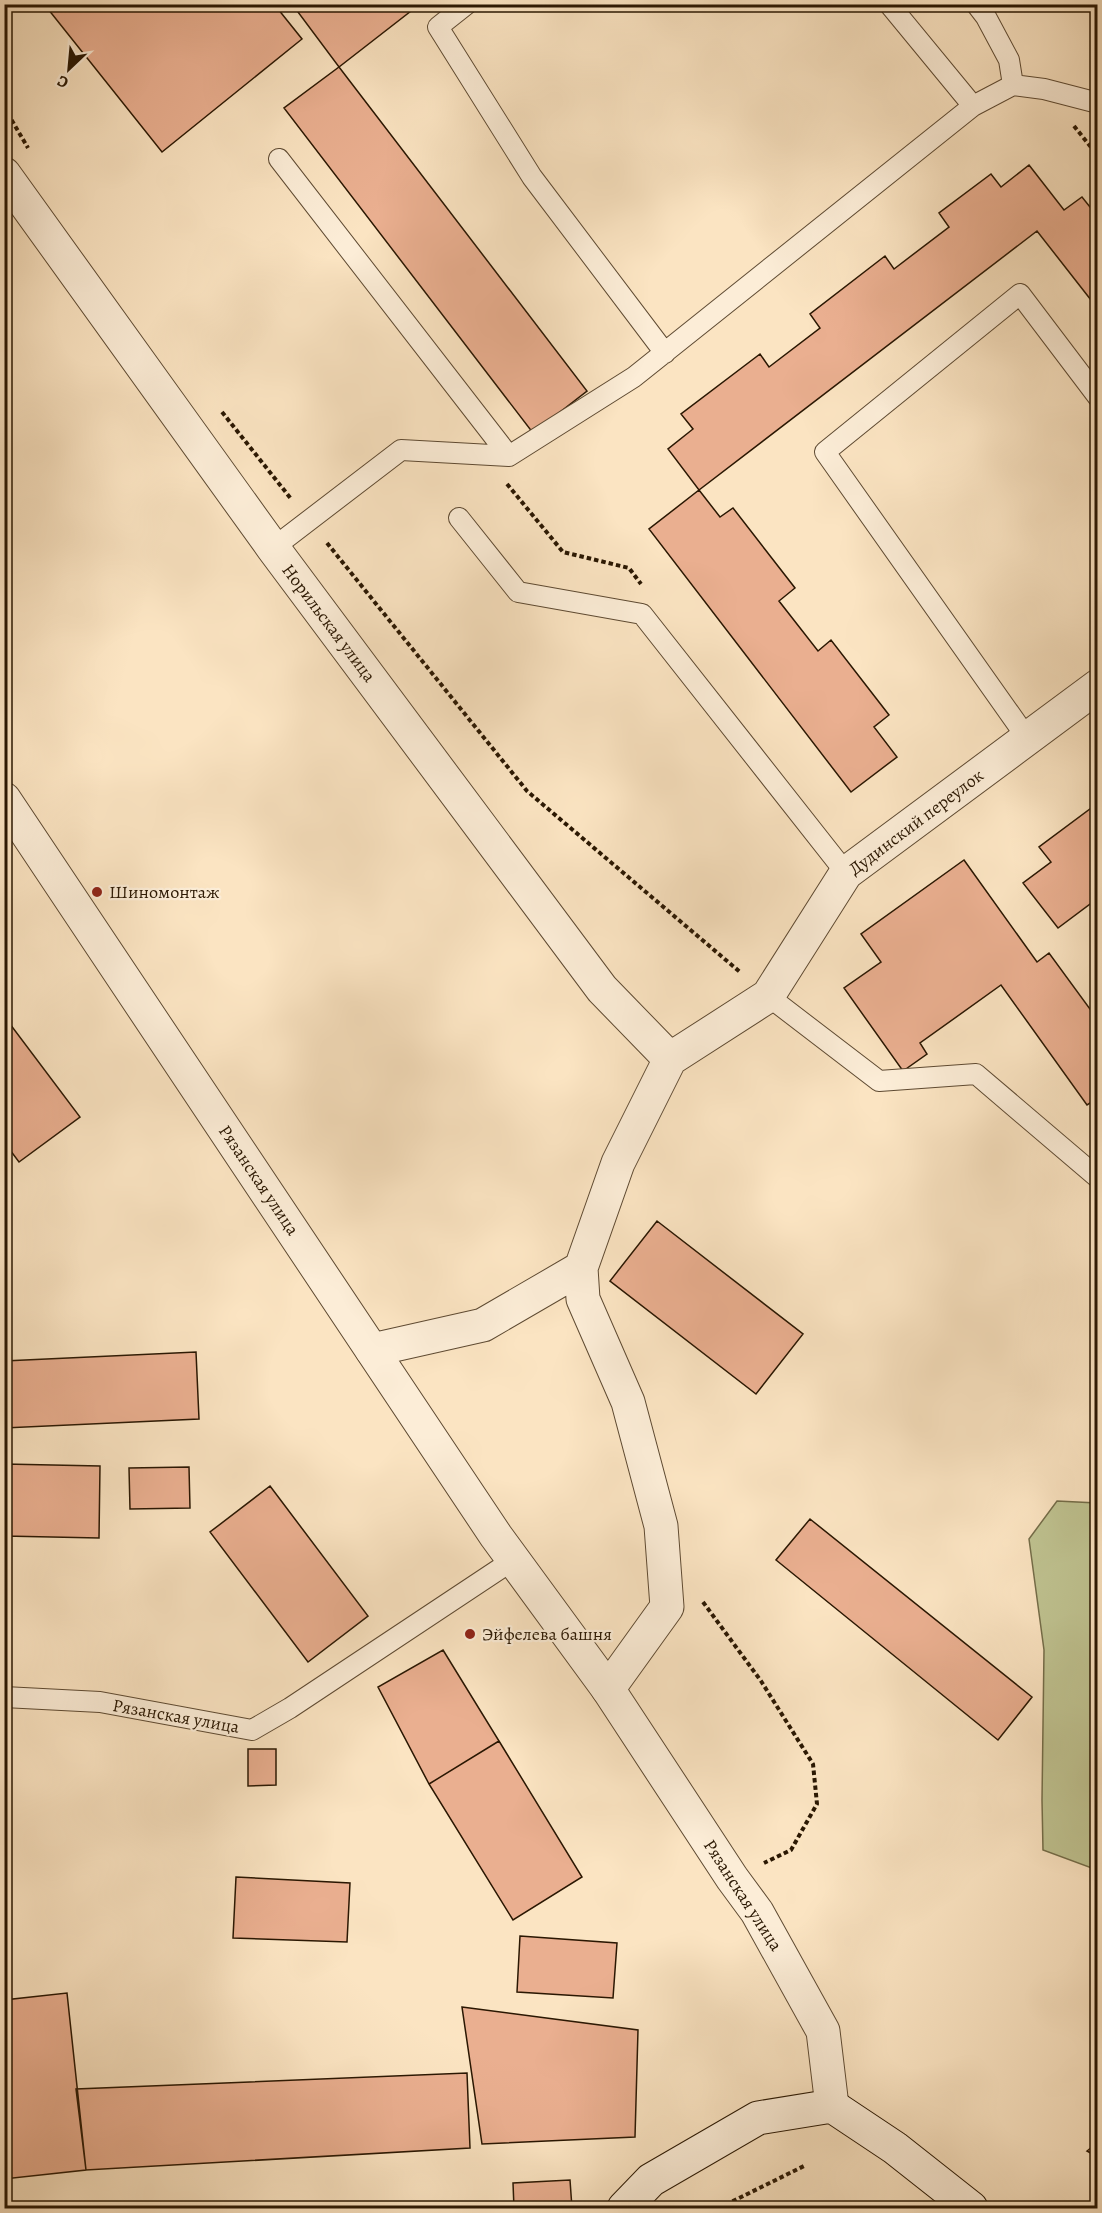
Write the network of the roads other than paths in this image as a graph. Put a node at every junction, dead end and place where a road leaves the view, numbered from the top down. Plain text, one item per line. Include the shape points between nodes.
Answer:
1 (467, 4) edge
2 (889, 4) edge
3 (976, 4) edge
4 (1013, 85) junction
5 (1098, 103) edge
6 (973, 106) junction
7 (279, 159) dead end
8 (4, 174) edge
9 (664, 353) junction
10 (1098, 398) edge
11 (508, 456) junction
12 (459, 518) dead end
13 (273, 548) junction
14 (1098, 686) edge
15 (1027, 738) junction
16 (4, 799) edge
17 (15, 830) edge
18 (846, 873) junction
19 (768, 996) junction
20 (670, 1059) junction
21 (1098, 1178) edge
22 (581, 1268) junction
23 (372, 1350) junction
24 (513, 1560) junction
25 (608, 1689) junction
26 (4, 1696) edge
27 (832, 2106) junction
28 (624, 2208) edge
29 (971, 2208) edge

1 - 9 lane via 438,27 532,177
2 - 6 lane
3 - 4 lane via 1009,60
4 - 5 lane
4 - 6 lane
6 - 9 lane
7 - 11 lane
8 - 13 street, Норильская улица
9 - 11 lane via 634,377
10 - 15 lane via 1020,294 825,452
11 - 13 lane via 401,450
12 - 18 lane via 518,592 642,614
13 - 20 street, Норильская улица via 602,989
14 - 15 street, Дудинский переулок
15 - 18 street, Дудинский переулок
16 - 17 street, Рязанская улица
17 - 23 street, Рязанская улица
18 - 19 street, Дудинский переулок
19 - 20 street, Дудинский переулок
19 - 21 lane via 879,1081 976,1074
20 - 22 street via 618,1163
22 - 23 street via 483,1325
22 - 25 street via 583,1299 628,1402 661,1526 667,1607
23 - 24 street, Рязанская улица
24 - 25 street, Рязанская улица
24 - 26 lane, Рязанская улица via 252,1730 100,1702
25 - 27 street, Рязанская улица via 757,1912 823,2031
27 - 28 street via 758,2118 651,2181
27 - 29 street via 895,2148

